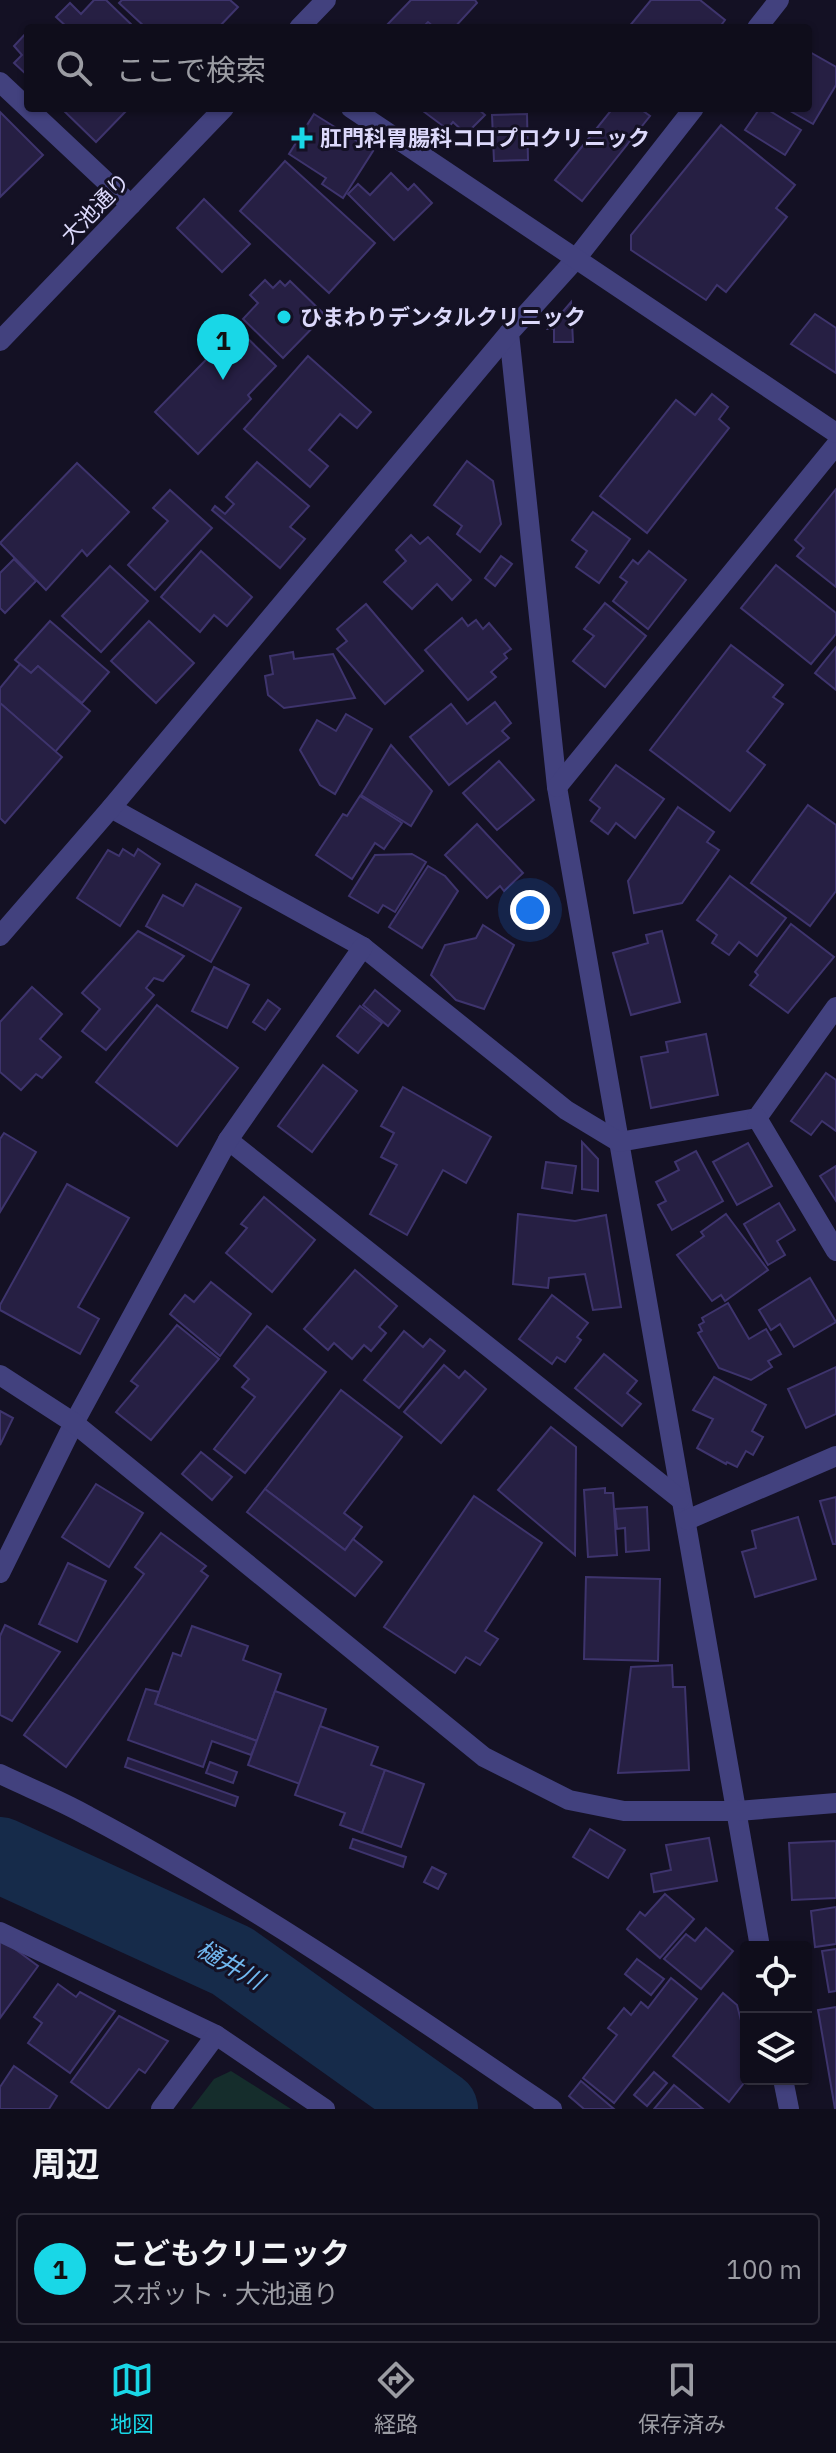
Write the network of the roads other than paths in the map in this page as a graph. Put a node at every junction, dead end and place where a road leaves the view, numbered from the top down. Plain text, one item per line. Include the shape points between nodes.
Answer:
1 (326, 0) edge
2 (779, 0) edge
3 (303, 24) edge
4 (760, 24) edge
5 (0, 82) edge
6 (24, 105) edge
7 (32, 112) edge
8 (220, 112) edge
9 (357, 112) edge
10 (691, 112) edge
11 (131, 205) junction
12 (575, 260) junction
13 (509, 333) junction
14 (0, 341) edge
15 (836, 433) edge
16 (836, 445) edge
17 (557, 787) junction
18 (111, 808) junction
19 (0, 936) edge
20 (363, 947) junction
21 (836, 1007) edge
22 (757, 1118) junction
23 (228, 1140) junction
24 (619, 1142) junction
25 (836, 1251) edge
26 (0, 1375) edge
27 (74, 1423) junction
28 (836, 1456) edge
29 (680, 1499) junction
30 (687, 1520) junction
31 (0, 1573) edge
32 (0, 1774) edge
33 (836, 1803) edge
34 (738, 1811) junction
35 (0, 1932) edge
36 (759, 1941) edge
37 (216, 2035) junction
38 (784, 2085) edge
39 (161, 2109) edge
40 (325, 2109) edge
41 (552, 2109) edge
42 (789, 2109) edge

1 - 3 street
2 - 4 street
5 - 6 street
7 - 11 street
8 - 11 street, 大池通り
9 - 12 street
10 - 12 street
11 - 14 street, 大池通り
12 - 13 street
12 - 15 street
13 - 17 street
13 - 18 street
16 - 17 street
17 - 24 street
18 - 19 street
18 - 20 street
20 - 23 street
20 - 24 street via 566,1110
21 - 22 street
22 - 24 street
22 - 25 street
23 - 27 street
23 - 29 street
24 - 29 street
26 - 27 street
27 - 31 street
27 - 34 street via 484,1757 569,1800 624,1811
28 - 30 street
29 - 30 street
30 - 34 street
32 - 41 street via 87,1815 247,1907
33 - 34 street
34 - 36 street
35 - 37 street
37 - 39 street
37 - 40 street
38 - 42 street

